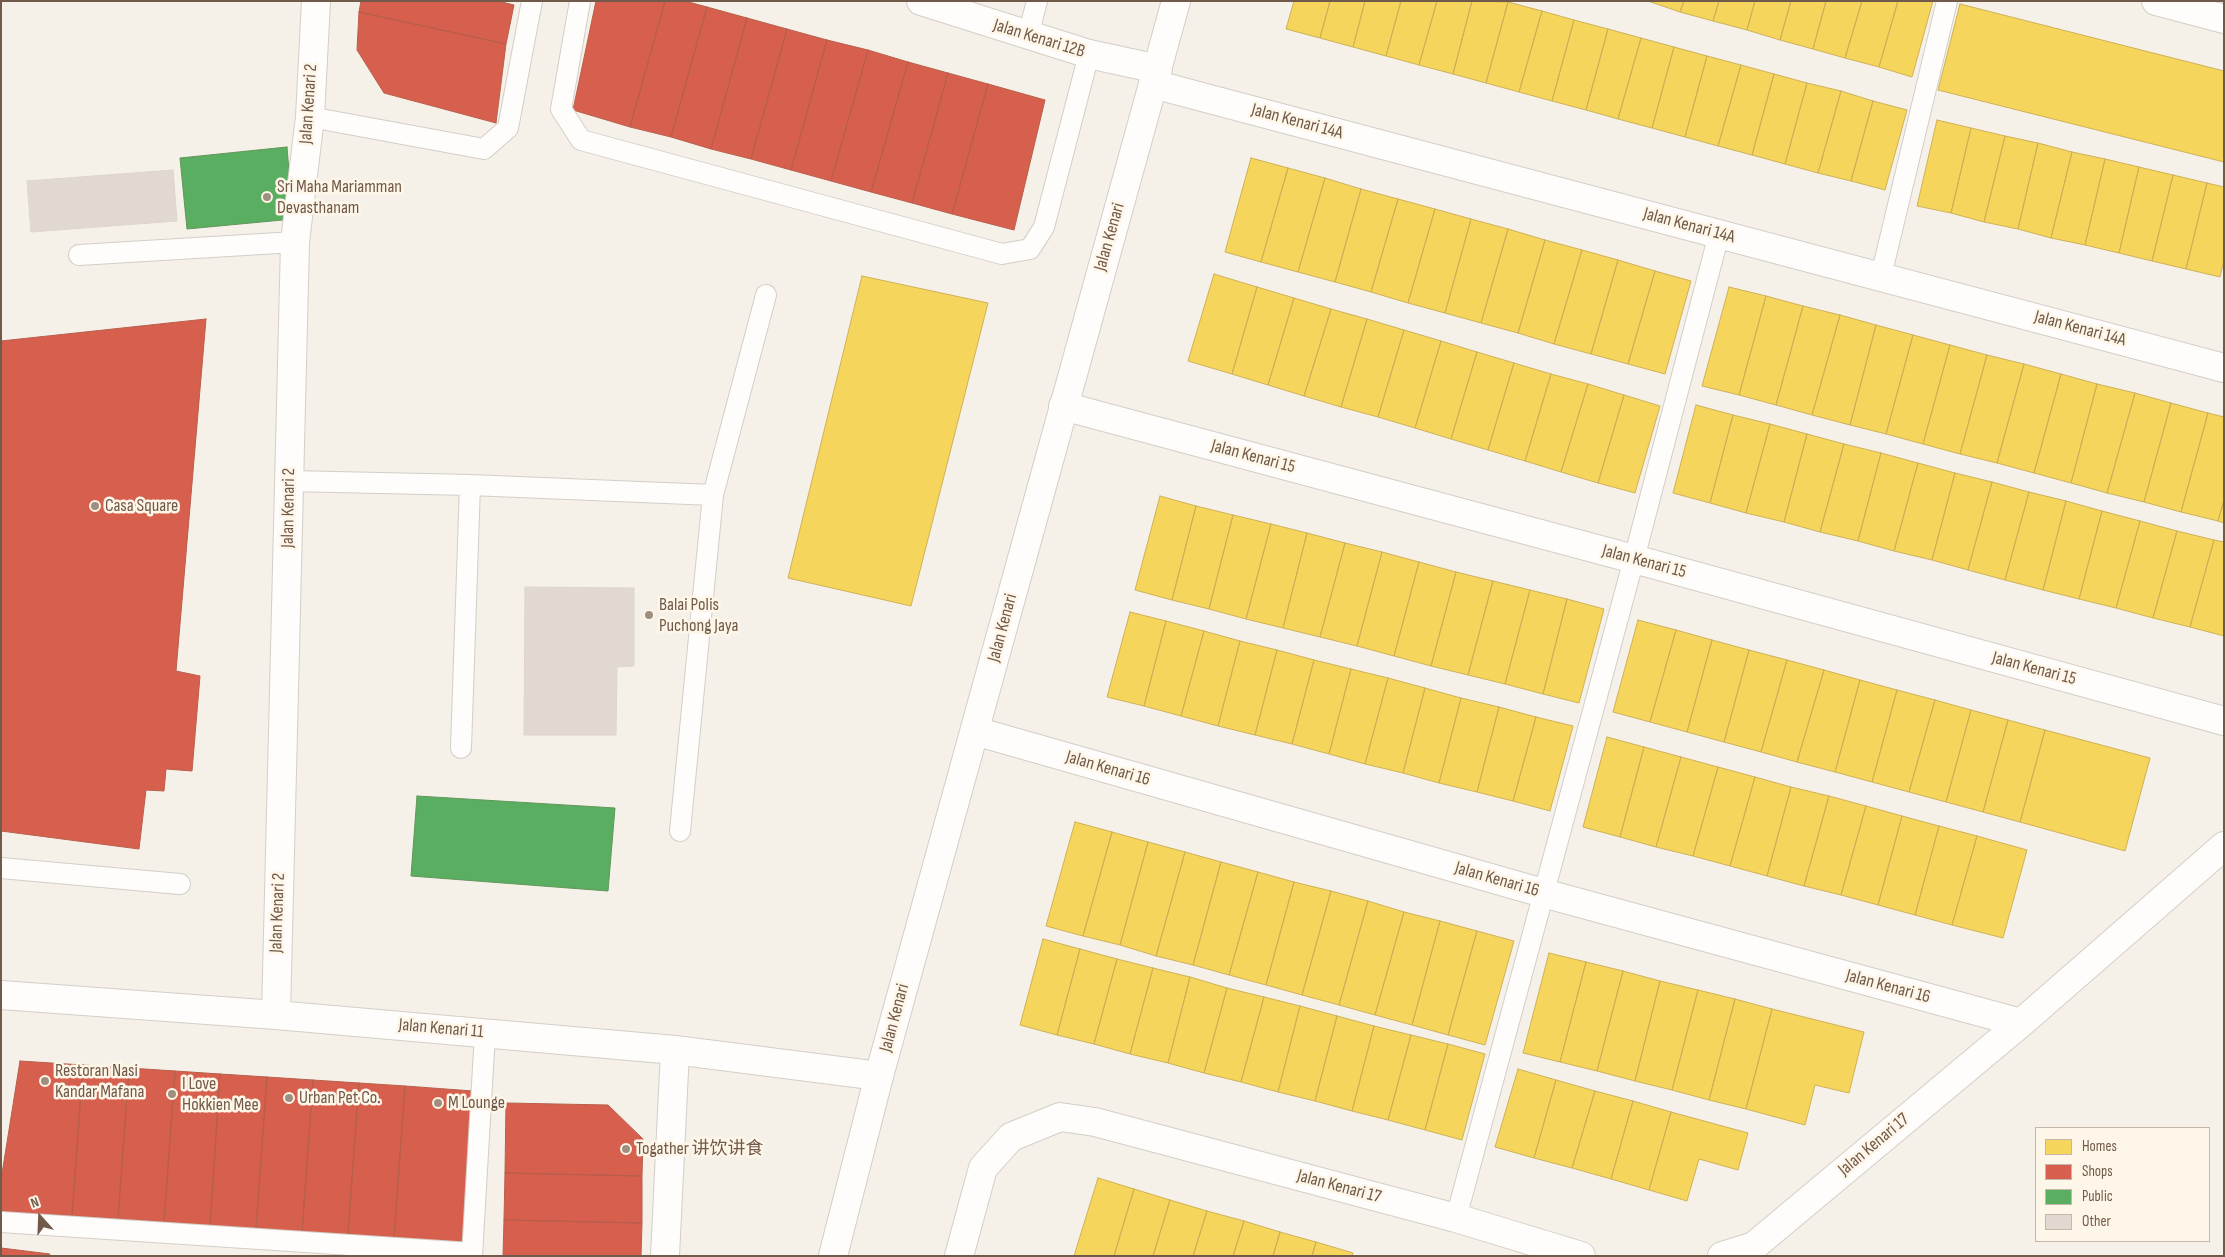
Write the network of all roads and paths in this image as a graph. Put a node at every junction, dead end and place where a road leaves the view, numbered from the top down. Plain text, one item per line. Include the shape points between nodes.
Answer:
1 (316, 1) edge
2 (532, 1) edge
3 (580, 1) edge
4 (921, 1) edge
5 (1037, 1) edge
6 (1176, 1) edge
7 (1947, 1) edge
8 (2156, 1) edge
9 (2224, 19) edge
10 (1028, 36) junction
11 (1089, 54) junction
12 (1156, 77) junction
13 (310, 116) junction
14 (1719, 234) junction
15 (295, 242) junction
16 (79, 255) dead end
17 (1881, 276) junction
18 (766, 295) dead end
19 (2224, 368) edge
20 (1063, 406) junction
21 (290, 481) junction
22 (470, 485) junction
23 (713, 495) junction
24 (1634, 559) junction
25 (2224, 721) edge
26 (975, 731) junction
27 (461, 748) dead end
28 (680, 831) dead end
29 (2224, 846) edge
30 (1, 868) edge
31 (180, 884) dead end
32 (1543, 893) junction
33 (1, 995) edge
34 (276, 1015) junction
35 (2021, 1023) junction
36 (485, 1032) junction
37 (675, 1050) junction
38 (879, 1076) junction
39 (1456, 1218) junction
40 (1, 1222) edge
41 (472, 1254) edge
42 (665, 1256) edge
43 (833, 1256) edge
44 (959, 1256) edge
45 (1581, 1256) edge
46 (1722, 1256) edge

1 - 13 street, Jalan Kenari 2
2 - 13 lane via 508,128 484,149
3 - 11 lane via 561,110 581,140 1002,254 1030,249 1044,227
4 - 10 street, Jalan Kenari 12B
5 - 10 lane
6 - 12 street, Jalan Kenari
7 - 17 lane
8 - 9 street
10 - 11 street, Jalan Kenari 12B
11 - 12 street, Jalan Kenari 12B
12 - 14 street, Jalan Kenari 14A
12 - 20 street, Jalan Kenari
13 - 15 street, Jalan Kenari 2
14 - 17 street, Jalan Kenari 14A
14 - 24 lane
15 - 16 lane
15 - 21 street, Jalan Kenari 2
17 - 19 street, Jalan Kenari 14A
18 - 23 lane
20 - 24 street, Jalan Kenari 15
20 - 26 street, Jalan Kenari
21 - 22 lane
21 - 34 street, Jalan Kenari 2
22 - 23 lane
22 - 27 lane
23 - 28 lane
24 - 25 street, Jalan Kenari 15
24 - 32 lane
26 - 32 street, Jalan Kenari 16
26 - 38 street, Jalan Kenari
29 - 35 street, Jalan Kenari 17
30 - 31 lane
32 - 35 street, Jalan Kenari 16
32 - 39 lane
33 - 34 street, Jalan Kenari 11
34 - 36 street, Jalan Kenari 11
35 - 46 street, Jalan Kenari 17 via 1754,1246
36 - 37 street, Jalan Kenari 11
36 - 41 lane
37 - 38 street, Jalan Kenari 11
37 - 42 street
38 - 43 street, Jalan Kenari
39 - 44 street, Jalan Kenari 17 via 1095,1122 1060,1117 1011,1137 983,1168
39 - 45 street, Jalan Kenari 17
40 - 41 lane

